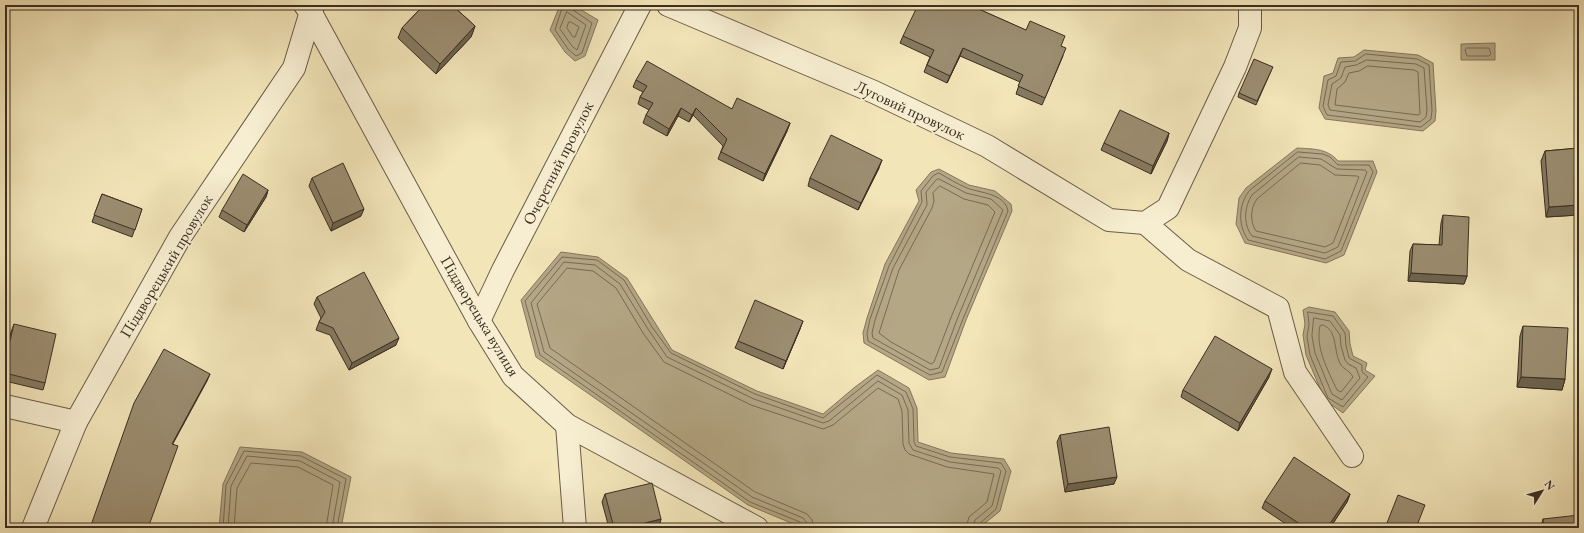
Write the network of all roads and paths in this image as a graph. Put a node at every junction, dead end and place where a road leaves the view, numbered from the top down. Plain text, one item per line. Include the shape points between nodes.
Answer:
1 (640, 5) edge
2 (668, 5) edge
3 (1250, 5) edge
4 (310, 8) edge
5 (1145, 223) junction
6 (479, 321) junction
7 (5, 406) edge
8 (76, 422) junction
9 (568, 425) junction
10 (1352, 456) dead end
11 (33, 528) edge
12 (575, 528) edge
13 (757, 528) edge

1 - 6 street, Очеретний провулок
2 - 5 street, Луговий провулок via 874,92 980,143 1109,220
3 - 5 street via 1250,28 1235,67 1168,208
4 - 6 street, Піддворецька вулиця
4 - 8 street, Піддворецький провулок via 294,68 180,237
5 - 10 street via 1188,260 1278,308 1295,372
6 - 9 street, Піддворецька вулиця via 513,376
7 - 8 street
8 - 11 street, Піддворецький провулок
9 - 12 street
9 - 13 street, Піддворецька вулиця

